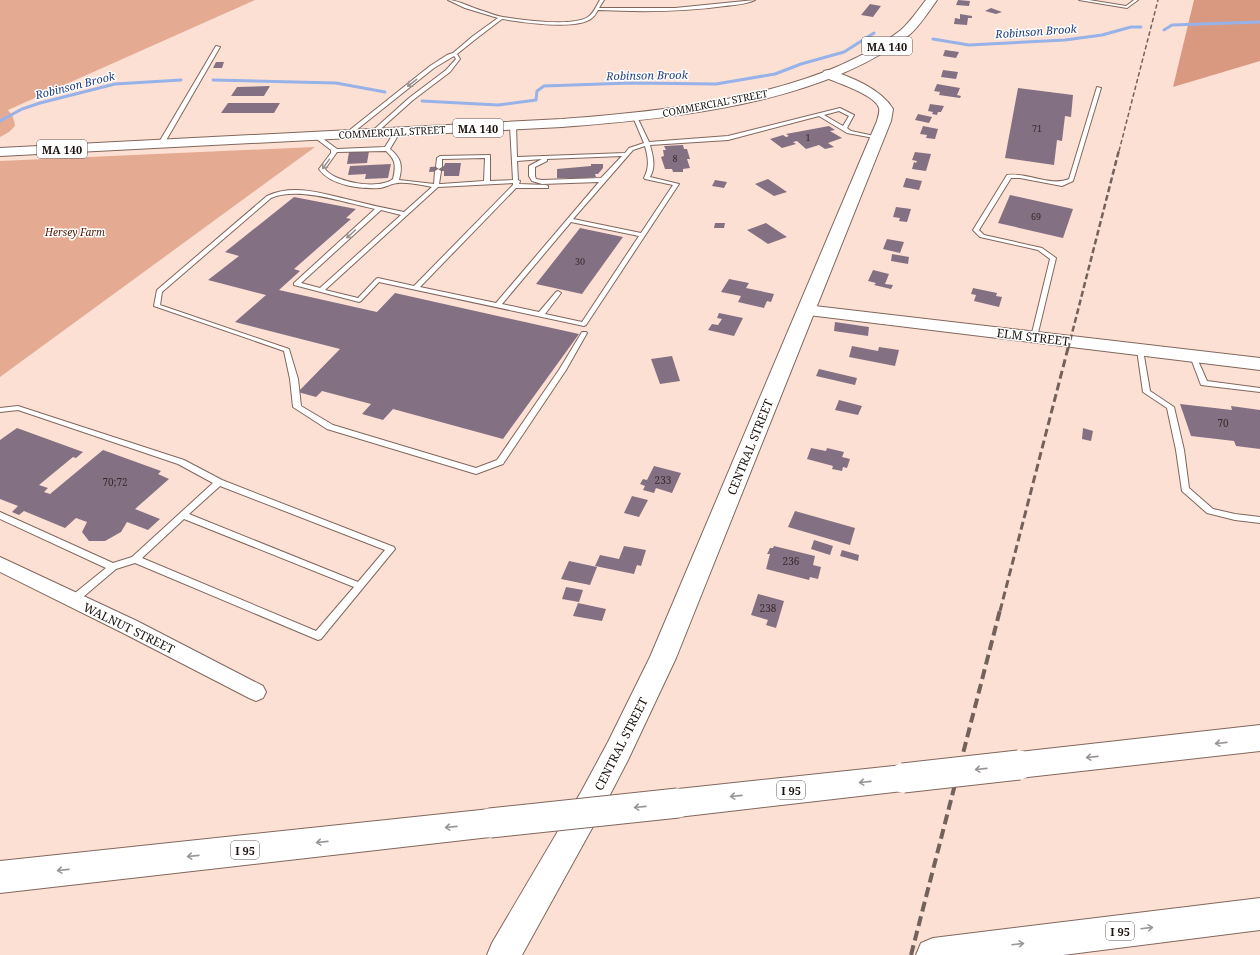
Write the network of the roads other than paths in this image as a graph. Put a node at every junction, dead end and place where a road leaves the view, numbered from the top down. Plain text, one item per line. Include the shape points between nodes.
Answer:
1 (461, 0) edge
2 (602, 0) edge
3 (751, 0) edge
4 (932, 0) edge
5 (1081, 0) edge
6 (1136, 0) edge
7 (452, 1) edge
8 (596, 9) junction
9 (501, 18) junction
10 (218, 47) dead end
11 (455, 54) junction
12 (828, 74) junction
13 (430, 77) junction
14 (1099, 88) dead end
15 (820, 114) junction
16 (635, 117) junction
17 (513, 126) junction
18 (844, 129) junction
19 (397, 132) junction
20 (372, 133) junction
21 (348, 134) junction
22 (316, 136) junction
23 (877, 138) junction
24 (161, 144) junction
25 (646, 144) junction
26 (387, 149) junction
27 (334, 151) junction
28 (0, 152) edge
29 (627, 154) junction
30 (556, 157) junction
31 (516, 159) junction
32 (395, 181) junction
33 (601, 182) junction
34 (487, 183) junction
35 (516, 184) junction
36 (436, 186) junction
37 (380, 208) junction
38 (405, 214) junction
39 (569, 220) junction
40 (643, 235) junction
41 (416, 288) junction
42 (320, 291) junction
43 (558, 293) dead end
44 (498, 305) junction
45 (806, 310) junction
46 (540, 315) junction
47 (584, 332) dead end
48 (1034, 337) junction
49 (1140, 350) junction
50 (1193, 356) junction
51 (1260, 364) edge
52 (1260, 390) edge
53 (0, 410) edge
54 (218, 482) junction
55 (0, 515) edge
56 (182, 515) junction
57 (1260, 520) edge
58 (135, 559) junction
59 (0, 564) edge
60 (114, 567) junction
61 (360, 586) junction
62 (73, 600) junction
63 (256, 692) dead end
64 (1260, 738) edge
65 (0, 877) edge
66 (1260, 914) edge
67 (504, 955) edge
68 (933, 955) edge

1 - 7 lane
2 - 8 lane
3 - 8 lane via 683,10
4 - 12 main road, MA 140 via 916,23 895,41 870,56
5 - 6 lane via 1126,6
7 - 9 lane
8 - 9 lane via 590,18 573,22
9 - 11 lane
10 - 24 lane
11 - 13 lane via 444,59
11 - 13 lane via 458,59 455,64
12 - 16 main road, COMMERCIAL STREET / MA 140 via 729,102
12 - 23 main road, CENTRAL STREET via 874,96 884,105 886,116
13 - 20 lane via 411,99
13 -> 21 lane
14 - 48 lane via 1071,180 1062,184 1009,176 976,230 982,236 1040,249 1053,258
15 - 18 lane
15 - 18 lane via 840,109 852,115
15 - 25 lane via 728,138
16 - 17 main road, COMMERCIAL STREET / MA 140
16 - 25 lane
17 - 19 main road, COMMERCIAL STREET / MA 140
17 - 31 lane
18 - 23 lane
19 - 20 main road, COMMERCIAL STREET / MA 140
19 - 26 lane
20 - 21 main road, COMMERCIAL STREET / MA 140
21 - 22 main road, COMMERCIAL STREET / MA 140
22 - 24 main road, COMMERCIAL STREET / MA 140
22 - 27 lane via 330,145
23 - 45 main road, CENTRAL STREET
24 - 28 main road, COMMERCIAL STREET / MA 140
25 - 29 lane via 636,147
25 - 40 lane via 652,169 648,178 676,184
26 - 27 lane
26 - 32 lane via 398,162
27 -> 32 lane via 322,169 330,178 368,187 387,185
29 - 30 lane
29 - 33 lane
30 - 31 lane
30 - 33 lane via 532,166 534,180
31 - 35 lane
32 - 36 lane
33 - 35 lane via 533,187
33 - 39 lane
34 - 35 lane
34 - 36 lane
34 - 36 lane via 488,156 440,158
35 - 41 lane
36 - 38 lane
37 - 38 lane
37 -> 42 lane via 296,284
37 - 47 lane via 306,192 293,191 269,197 159,291 158,306 287,350 297,407 330,427 476,471 500,462 562,370
38 - 42 lane
39 - 40 lane
39 - 44 lane
40 - 46 lane via 584,324
41 - 42 lane via 378,280 359,300
41 - 44 lane
43 - 46 lane
44 - 46 lane
45 - 48 street, ELM STREET
45 - 67 main road, CENTRAL STREET via 660,665 591,802
48 - 49 street, ELM STREET
49 - 50 street, ELM STREET
49 - 57 lane via 1147,392 1170,407 1180,450 1185,489 1210,511
50 - 51 street, ELM STREET
50 - 52 lane via 1204,383
53 - 54 lane via 18,408 181,462
54 - 56 lane
54 - 61 lane via 391,549
55 - 60 lane
56 - 58 lane
56 - 61 lane
58 - 60 lane
58 - 61 lane via 318,636
59 - 62 street, WALNUT STREET
60 - 62 lane
62 - 63 street, WALNUT STREET
64 -> 65 main road, I 95, bridge
68 -> 66 main road, I 95

